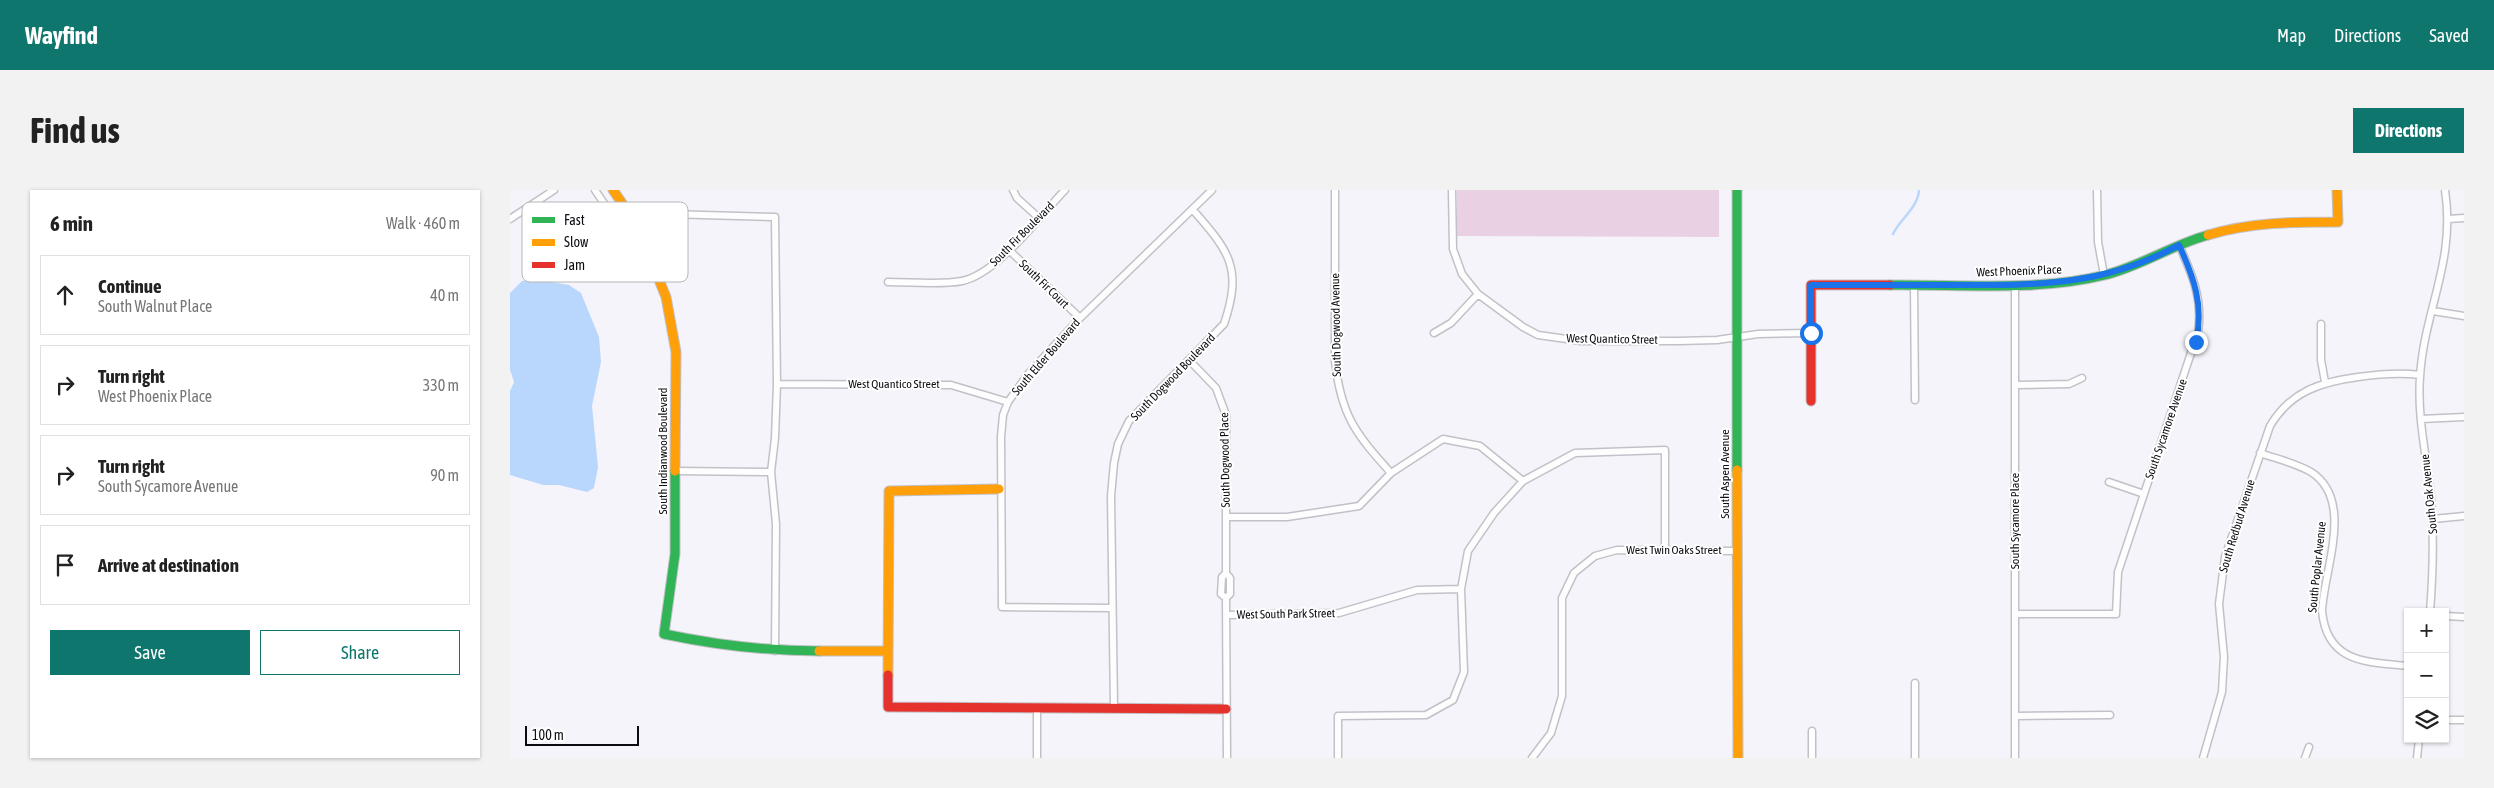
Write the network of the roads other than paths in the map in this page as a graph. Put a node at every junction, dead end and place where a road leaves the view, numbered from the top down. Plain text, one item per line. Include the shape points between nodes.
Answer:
1 (554, 190) edge
2 (595, 190) edge
3 (613, 190) edge
4 (1013, 190) edge
5 (1065, 190) edge
6 (1212, 190) edge
7 (1335, 190) edge
8 (1452, 190) edge
9 (1737, 190) edge
10 (2097, 190) edge
11 (2337, 190) edge
12 (2445, 190) edge
13 (536, 202) edge
14 (604, 202) edge
15 (621, 202) edge
16 (1193, 210) junction
17 (522, 211) edge
18 (688, 215) edge
19 (1039, 218) junction
20 (2464, 218) edge
21 (510, 219) edge
22 (2448, 219) junction
23 (2179, 245) junction
24 (1009, 250) junction
25 (2104, 275) junction
26 (660, 282) edge
27 (888, 282) dead end
28 (1914, 285) junction
29 (2015, 285) junction
30 (1478, 294) junction
31 (2433, 311) junction
32 (2464, 316) edge
33 (1080, 318) junction
34 (2321, 324) dead end
35 (1434, 333) dead end
36 (1811, 333) junction
37 (1737, 337) junction
38 (1188, 360) junction
39 (2420, 376) junction
40 (2082, 378) dead end
41 (2326, 382) junction
42 (777, 384) junction
43 (2015, 385) junction
44 (1915, 400) dead end
45 (1811, 401) dead end
46 (1008, 402) junction
47 (2464, 417) edge
48 (2421, 419) junction
49 (2260, 453) junction
50 (676, 471) junction
51 (771, 472) junction
52 (1391, 473) junction
53 (1523, 481) junction
54 (2109, 482) dead end
55 (1000, 489) junction
56 (2144, 494) junction
57 (2464, 516) edge
58 (1226, 517) junction
59 (2433, 519) junction
60 (1665, 550) junction
61 (1737, 551) junction
62 (1461, 590) junction
63 (1112, 608) junction
64 (2430, 608) edge
65 (2015, 614) junction
66 (1227, 615) junction
67 (2449, 616) edge
68 (2464, 617) edge
69 (775, 651) junction
70 (888, 651) junction
71 (2404, 666) edge
72 (1915, 683) dead end
73 (1114, 707) junction
74 (1037, 708) junction
75 (1226, 709) junction
76 (2110, 715) dead end
77 (2016, 716) junction
78 (2449, 720) edge
79 (2464, 720) edge
80 (1812, 731) dead end
81 (2419, 743) edge
82 (2308, 747) dead end
83 (1037, 758) edge
84 (1227, 758) edge
85 (1338, 758) edge
86 (1532, 758) edge
87 (1738, 758) edge
88 (1812, 758) edge
89 (1915, 758) edge
90 (2015, 758) edge
91 (2203, 758) edge
92 (2305, 758) edge
93 (2417, 758) edge

1 - 13 street
2 - 14 street, South Indianwood Boulevard
3 - 15 street, South Indianwood Boulevard
4 - 19 street
5 - 19 street, South Fir Boulevard
6 - 16 street, South Elder Boulevard
7 - 52 street, South Dogwood Avenue via 1337,381 1354,429
8 - 30 street, West Quantico Street via 1452,234 1457,263
9 - 37 street, South Aspen Avenue
10 - 25 street via 2098,242
11 - 23 street, West Phoenix Place via 2338,222 2253,224 2216,231
12 - 22 street, South Oak Avenue
16 - 33 street, South Elder Boulevard
16 - 38 street, South Dogwood Boulevard via 1228,256 1232,277 1231,304 1224,324
17 - 21 street
18 - 42 street via 775,217
19 - 24 street, South Fir Boulevard
20 - 22 street
22 - 31 street, South Oak Avenue via 2445,260
23 - 25 street, West Phoenix Place via 2136,266
23 - 56 street, South Sycamore Avenue via 2196,284 2199,325
24 - 27 street, South Fir Boulevard via 997,262 962,281
24 - 33 street, South Fir Court
25 - 29 street, West Phoenix Place via 2055,284
26 - 50 street, South Indianwood Boulevard via 666,297 676,352
28 - 29 street, West Phoenix Place
28 - 36 street, West Phoenix Place via 1811,285
28 - 44 street
29 - 43 street, South Sycamore Place
30 - 35 street via 1451,323
30 - 37 street, West Quantico Street via 1538,335 1581,341
31 - 32 street
31 - 39 street, South Oak Avenue
33 - 46 street, South Elder Boulevard via 1029,373
34 - 41 street via 2321,360
36 - 37 street, West Quantico Street
36 - 45 street
37 - 61 street, South Aspen Avenue
38 - 58 street, South Dogwood Place via 1216,388 1226,415
38 - 63 street, South Dogwood Boulevard via 1129,421 1118,444 1111,496
39 - 41 street via 2386,373
39 - 48 street, South Oak Avenue
40 - 43 street via 2069,384
41 - 49 street, South Redbud Avenue via 2295,397 2281,410 2270,426
42 - 46 street, West Quantico Street via 951,385
42 - 51 street via 776,438
43 - 65 street, South Sycamore Place
46 - 55 street, South Elder Boulevard via 1003,415
47 - 48 street
48 - 59 street, South Oak Avenue
49 - 71 street, South Poplar Avenue via 2311,472 2322,482 2332,499 2334,524 2322,611 2330,639 2342,652 2356,660
49 - 91 street, South Redbud Avenue via 2221,577 2222,692
50 - 51 street
50 - 69 street, South Indianwood Boulevard via 675,554 664,634 718,645
51 - 69 street via 776,524
52 - 53 street via 1443,439 1480,446
52 - 58 street via 1360,506 1287,517
53 - 60 street via 1575,453 1665,450
53 - 62 street via 1494,513 1468,552
54 - 56 street
55 - 63 street, South Elder Boulevard via 1002,608
55 - 70 street via 889,491
56 - 65 street, South Sycamore Avenue via 2118,572 2116,614
57 - 59 street
58 - 66 street, South Dogwood Place via 1226,573 1230,578
59 - 64 street, South Oak Avenue
60 - 61 street, West Twin Oaks Street
60 - 86 street, West Twin Oaks Street via 1617,550 1595,556 1574,573 1562,598 1562,696 1551,733
61 - 87 street, South Aspen Avenue
62 - 66 street, West South Park Street via 1417,590 1339,613
62 - 85 street via 1464,672 1453,700 1426,715 1338,716
63 - 73 street, South Dogwood Boulevard
65 - 77 street, South Sycamore Place
66 - 75 street, South Dogwood Place
67 - 68 street
69 - 70 street
70 - 74 street via 888,707
72 - 89 street
73 - 74 street
73 - 75 street
74 - 83 street
75 - 84 street, South Dogwood Place
76 - 77 street
77 - 90 street, South Sycamore Place
78 - 79 street
80 - 88 street
81 - 93 street
82 - 92 street

